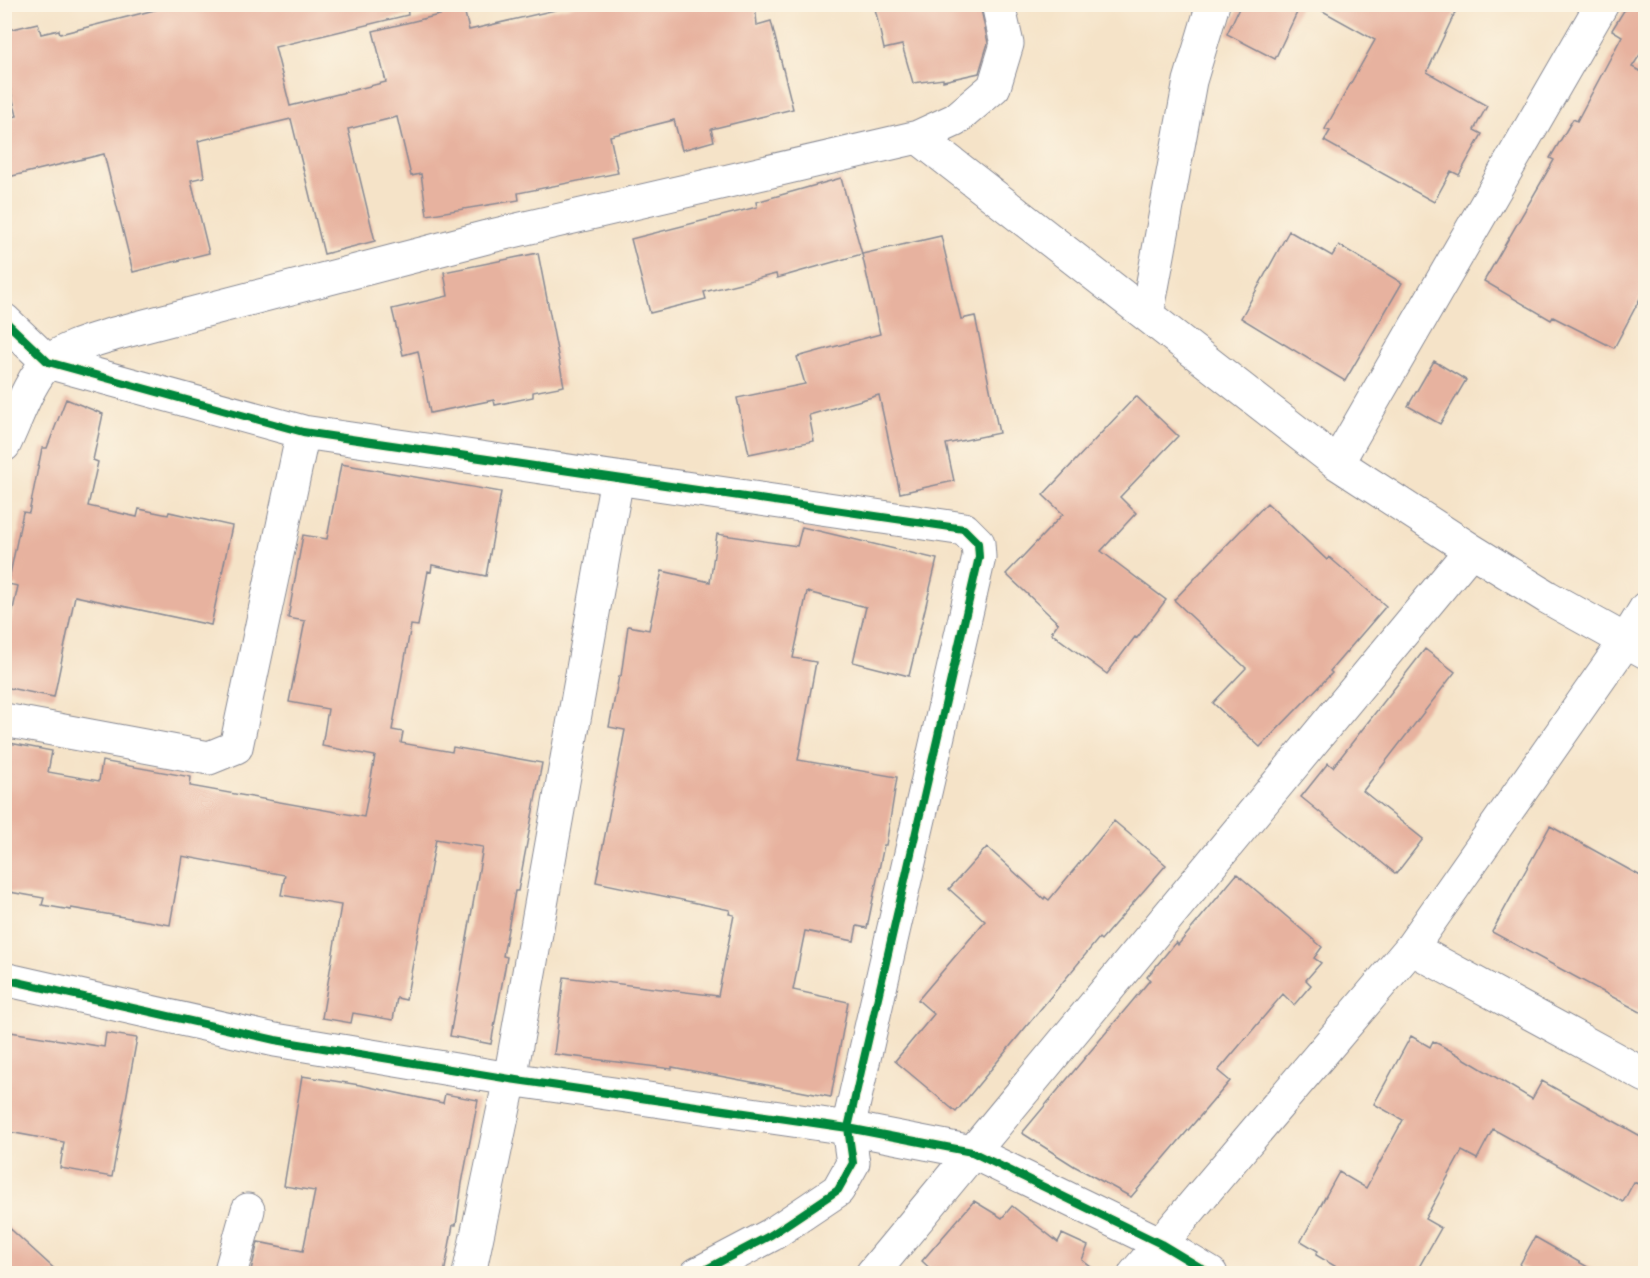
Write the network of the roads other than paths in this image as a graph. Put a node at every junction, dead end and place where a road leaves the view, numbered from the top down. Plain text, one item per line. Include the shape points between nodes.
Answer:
1 (998, 4) edge
2 (1213, 4) edge
3 (1602, 4) edge
4 (918, 137) junction
5 (1147, 315) junction
6 (4, 320) edge
7 (48, 362) junction
8 (303, 432) junction
9 (4, 445) edge
10 (1337, 463) junction
11 (617, 478) junction
12 (1471, 550) junction
13 (1646, 608) edge
14 (1635, 647) edge
15 (4, 720) edge
16 (1411, 948) junction
17 (4, 979) edge
18 (1646, 1076) edge
19 (510, 1079) junction
20 (848, 1128) junction
21 (972, 1152) junction
22 (248, 1210) dead end
23 (1161, 1244) junction
24 (230, 1274) edge
25 (469, 1274) edge
26 (697, 1274) edge
27 (872, 1274) edge
28 (1135, 1274) edge
29 (1211, 1274) edge

1 - 4 street via 1007,44 994,87 955,120
2 - 5 street via 1190,81
3 - 10 street
4 - 5 street
4 - 7 street via 476,240 114,334 76,346
5 - 10 street
6 - 7 street
7 - 8 street
7 - 9 street via 33,383
8 - 11 street
8 - 15 street via 236,747 209,758
10 - 12 street
11 - 19 street
11 - 20 street via 964,529 978,543 979,557
12 - 14 street
12 - 21 street
13 - 14 street
14 - 16 street
16 - 18 street
16 - 23 street
17 - 19 street via 276,1040
19 - 20 street
19 - 25 street
20 - 21 street
20 - 26 street via 853,1163 838,1190 771,1234
21 - 23 street
21 - 27 street
22 - 24 street
23 - 28 street
23 - 29 street

